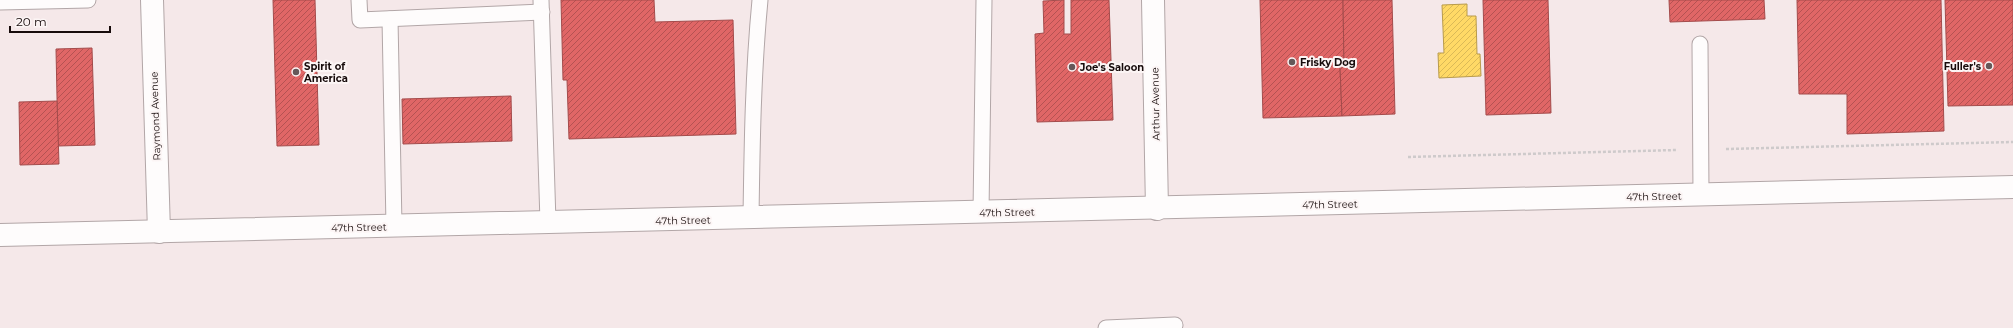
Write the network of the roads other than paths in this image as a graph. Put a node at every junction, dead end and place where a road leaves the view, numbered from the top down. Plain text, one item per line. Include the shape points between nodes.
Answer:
1 (88, 0) edge
2 (152, 0) edge
3 (359, 0) edge
4 (760, 0) edge
5 (984, 0) edge
6 (1153, 0) edge
7 (0, 2) edge
8 (542, 6) edge
9 (390, 19) junction
10 (1700, 44) dead end
11 (2013, 187) edge
12 (1700, 195) junction
13 (1157, 209) junction
14 (981, 212) junction
15 (751, 218) junction
16 (548, 222) junction
17 (394, 226) junction
18 (159, 232) junction
19 (0, 235) edge
20 (1175, 325) dead end
21 (1106, 328) edge

1 - 7 lane
2 - 18 main road, Raymond Avenue
3 - 9 lane via 360,20
4 - 15 lane via 752,123
5 - 14 lane
6 - 13 main road, Arthur Avenue
8 - 9 lane
8 - 16 lane
9 - 17 lane
10 - 12 lane
11 - 12 main road, 47th Street
12 - 13 main road, 47th Street
13 - 14 main road, 47th Street
14 - 15 main road, 47th Street
15 - 16 main road, 47th Street
16 - 17 main road, 47th Street
17 - 18 main road, 47th Street
18 - 19 main road, 47th Street
20 - 21 lane

